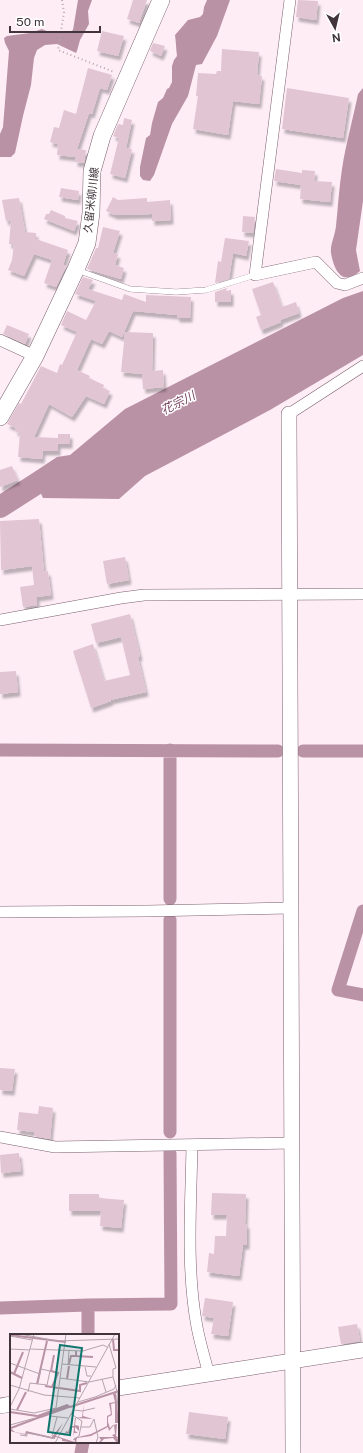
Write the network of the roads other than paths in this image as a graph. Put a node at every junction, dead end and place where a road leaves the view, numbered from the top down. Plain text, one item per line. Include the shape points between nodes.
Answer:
1 (160, 0) edge
2 (290, 0) edge
3 (76, 269) junction
4 (255, 275) junction
5 (363, 278) edge
6 (0, 340) edge
7 (35, 356) junction
8 (363, 366) edge
9 (289, 414) joint
10 (0, 416) edge
11 (290, 594) junction
12 (363, 594) edge
13 (0, 620) edge
14 (290, 908) junction
15 (0, 912) edge
16 (0, 1137) edge
17 (292, 1143) junction
18 (192, 1145) junction
19 (363, 1350) edge
20 (293, 1361) junction
21 (209, 1374) junction
22 (119, 1388) edge
23 (10, 1404) edge
24 (0, 1406) edge
25 (293, 1453) edge

1 - 3 main road, 久留米柳川線 via 102,136 92,171 87,243
2 - 4 street
3 - 4 lane via 130,290 176,292 206,290
3 - 7 main road, 久留米柳川線
4 - 5 street via 316,262 337,283 345,285
6 - 7 street
7 - 10 main road, 久留米柳川線
8 - 9 street
9 - 11 street
11 - 12 street
11 - 13 street via 144,595
11 - 14 street
14 - 15 street
14 - 17 street
16 - 18 street via 55,1147
17 - 18 street
17 - 20 street
18 - 21 street via 192,1282 197,1327
19 - 20 street
20 - 21 street
20 - 25 street
21 - 22 street
23 - 24 street

